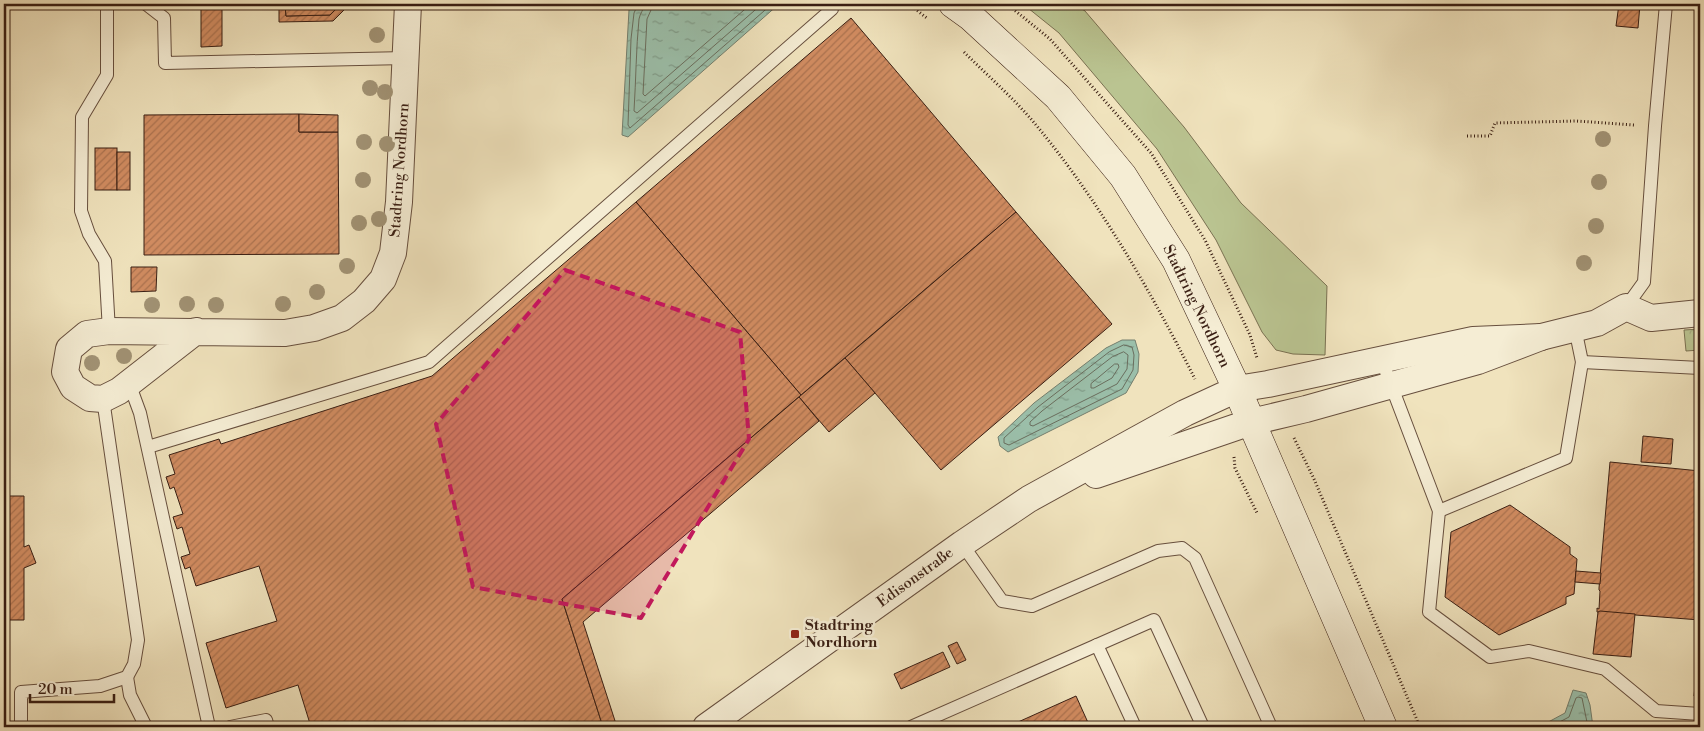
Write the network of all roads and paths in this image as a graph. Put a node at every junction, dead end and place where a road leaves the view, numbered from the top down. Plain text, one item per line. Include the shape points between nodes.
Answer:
1 (107, 4) edge
2 (146, 4) edge
3 (408, 4) edge
4 (909, 4) edge
5 (953, 4) edge
6 (1666, 4) edge
7 (832, 9) dead end
8 (930, 20) dead end
9 (964, 51) dead end
10 (406, 58) junction
11 (1655, 126) junction
12 (1467, 136) dead end
13 (1626, 307) junction
14 (1700, 313) edge
15 (1575, 328) junction
16 (109, 331) junction
17 (196, 331) junction
18 (1541, 337) junction
19 (1255, 349) dead end
20 (1258, 359) dead end
21 (1382, 361) junction
22 (1582, 362) junction
23 (1700, 368) edge
24 (1194, 377) dead end
25 (129, 383) junction
26 (1391, 385) junction
27 (1237, 389) junction
28 (102, 399) junction
29 (1251, 422) junction
30 (148, 447) junction
31 (1300, 452) dead end
32 (1234, 457) dead end
33 (1302, 461) dead end
34 (1307, 462) junction
35 (1235, 468) dead end
36 (1029, 499) junction
37 (1439, 511) junction
38 (962, 544) junction
39 (1097, 645) junction
40 (127, 677) junction
41 (1700, 714) edge
42 (20, 727) edge
43 (146, 727) edge
44 (209, 727) edge
45 (230, 727) edge
46 (268, 727) edge
47 (706, 727) edge
48 (911, 727) edge
49 (1135, 727) edge
50 (1202, 727) edge
51 (1271, 727) edge
52 (1383, 727) edge
53 (1420, 727) edge

1 - 16 lane via 107,75 82,117 81,211 89,234 105,261
2 - 10 lane via 164,18 164,63
3 - 10 street, Stadtring Nordhorn
4 - 8 path
5 - 27 main road, Stadtring Nordhorn via 1058,97 1123,176 1176,260
6 - 11 lane
7 - 30 lane via 429,362
9 - 24 path via 1030,119 1086,191 1142,280
10 - 17 street, Stadtring Nordhorn via 399,202 393,253 383,279 364,301 342,318 314,328 284,333
11 - 12 path via 1576,120 1495,123 1490,136
11 - 13 lane via 1644,282
13 - 14 street via 1651,318
13 - 15 street via 1597,323
15 - 18 street
15 - 22 lane
16 - 17 street, Stadtring Nordhorn
16 - 28 street, Stadtring Nordhorn via 88,334 69,349 65,372 73,387 90,398
17 - 25 street
18 - 21 street via 1473,340
18 - 26 street via 1478,361
19 - 20 path
21 - 26 lane
21 - 27 street
22 - 23 lane
22 - 37 lane via 1566,458
25 - 28 street
25 - 30 lane
26 - 29 street
26 - 37 lane
27 - 29 main road, Stadtring Nordhorn
27 - 36 street, Edisonstraße via 1153,429
28 - 40 lane via 138,640 134,664
29 - 36 street, Edisonstraße
29 - 52 main road, Stadtring Nordhorn
30 - 44 lane
31 - 34 path
32 - 35 path
33 - 34 path
34 - 53 path
36 - 38 street, Edisonstraße
37 - 41 lane via 1428,612 1490,657 1529,651 1605,669 1656,711
38 - 47 street, Edisonstraße
38 - 51 lane via 1002,601 1032,606 1158,551 1182,548 1195,558
39 - 48 lane
39 - 49 lane
39 - 50 lane via 1154,620
40 - 42 lane via 100,686 20,692
40 - 43 lane via 130,695
45 - 46 lane via 266,720

